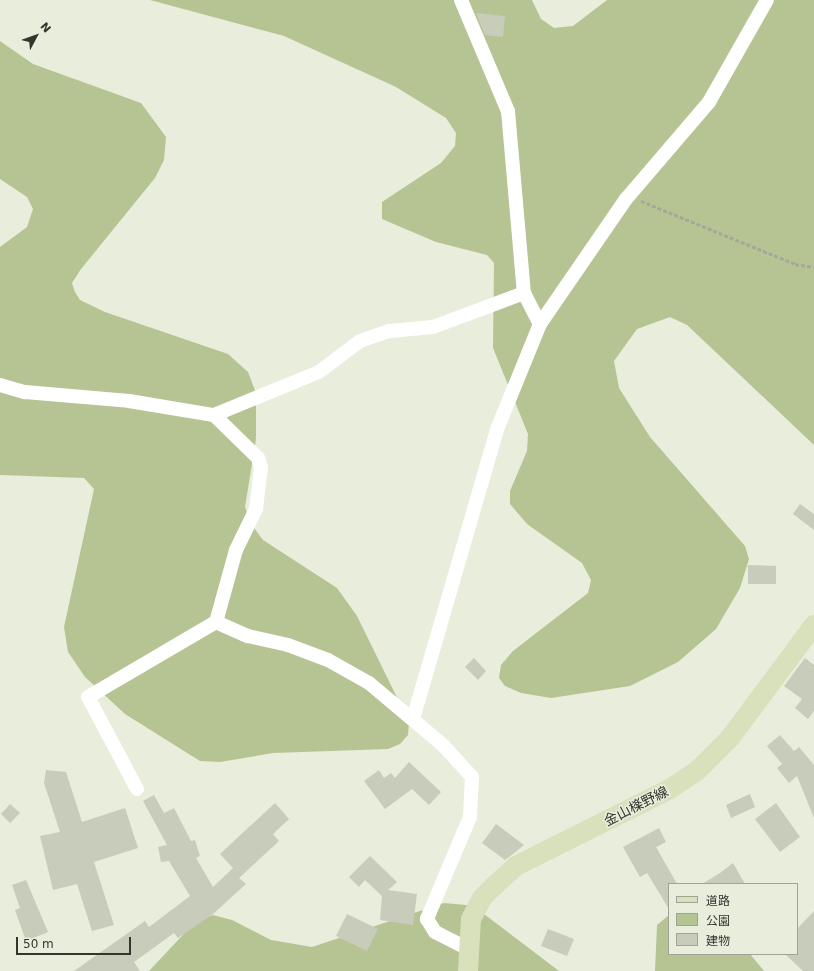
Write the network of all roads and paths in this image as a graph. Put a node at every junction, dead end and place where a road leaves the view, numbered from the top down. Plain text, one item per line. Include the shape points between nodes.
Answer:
1 (461, 0) edge
2 (767, 0) edge
3 (628, 196) junction
4 (814, 267) edge
5 (524, 293) junction
6 (540, 324) junction
7 (0, 384) edge
8 (214, 415) junction
9 (216, 622) junction
10 (814, 625) edge
11 (412, 718) junction
12 (137, 790) dead end
13 (467, 948) junction
14 (468, 971) edge

1 - 5 street via 508,111
2 - 3 street via 709,102
3 - 4 path via 795,264
3 - 6 street via 582,258
5 - 6 street
5 - 8 street via 433,327 388,332 360,341 319,372
6 - 11 street via 498,427
7 - 8 street via 24,392 129,401
8 - 9 street via 258,458 261,467 256,510 236,550
9 - 11 street via 248,636 288,645 328,660 369,683
9 - 12 street via 88,697
10 - 13 main road, 金山檪野線 via 730,738 697,771 670,789 516,866 494,886 471,919
11 - 13 street via 466,766 472,777 470,817 427,919 435,932
13 - 14 main road, 金山檪野線

